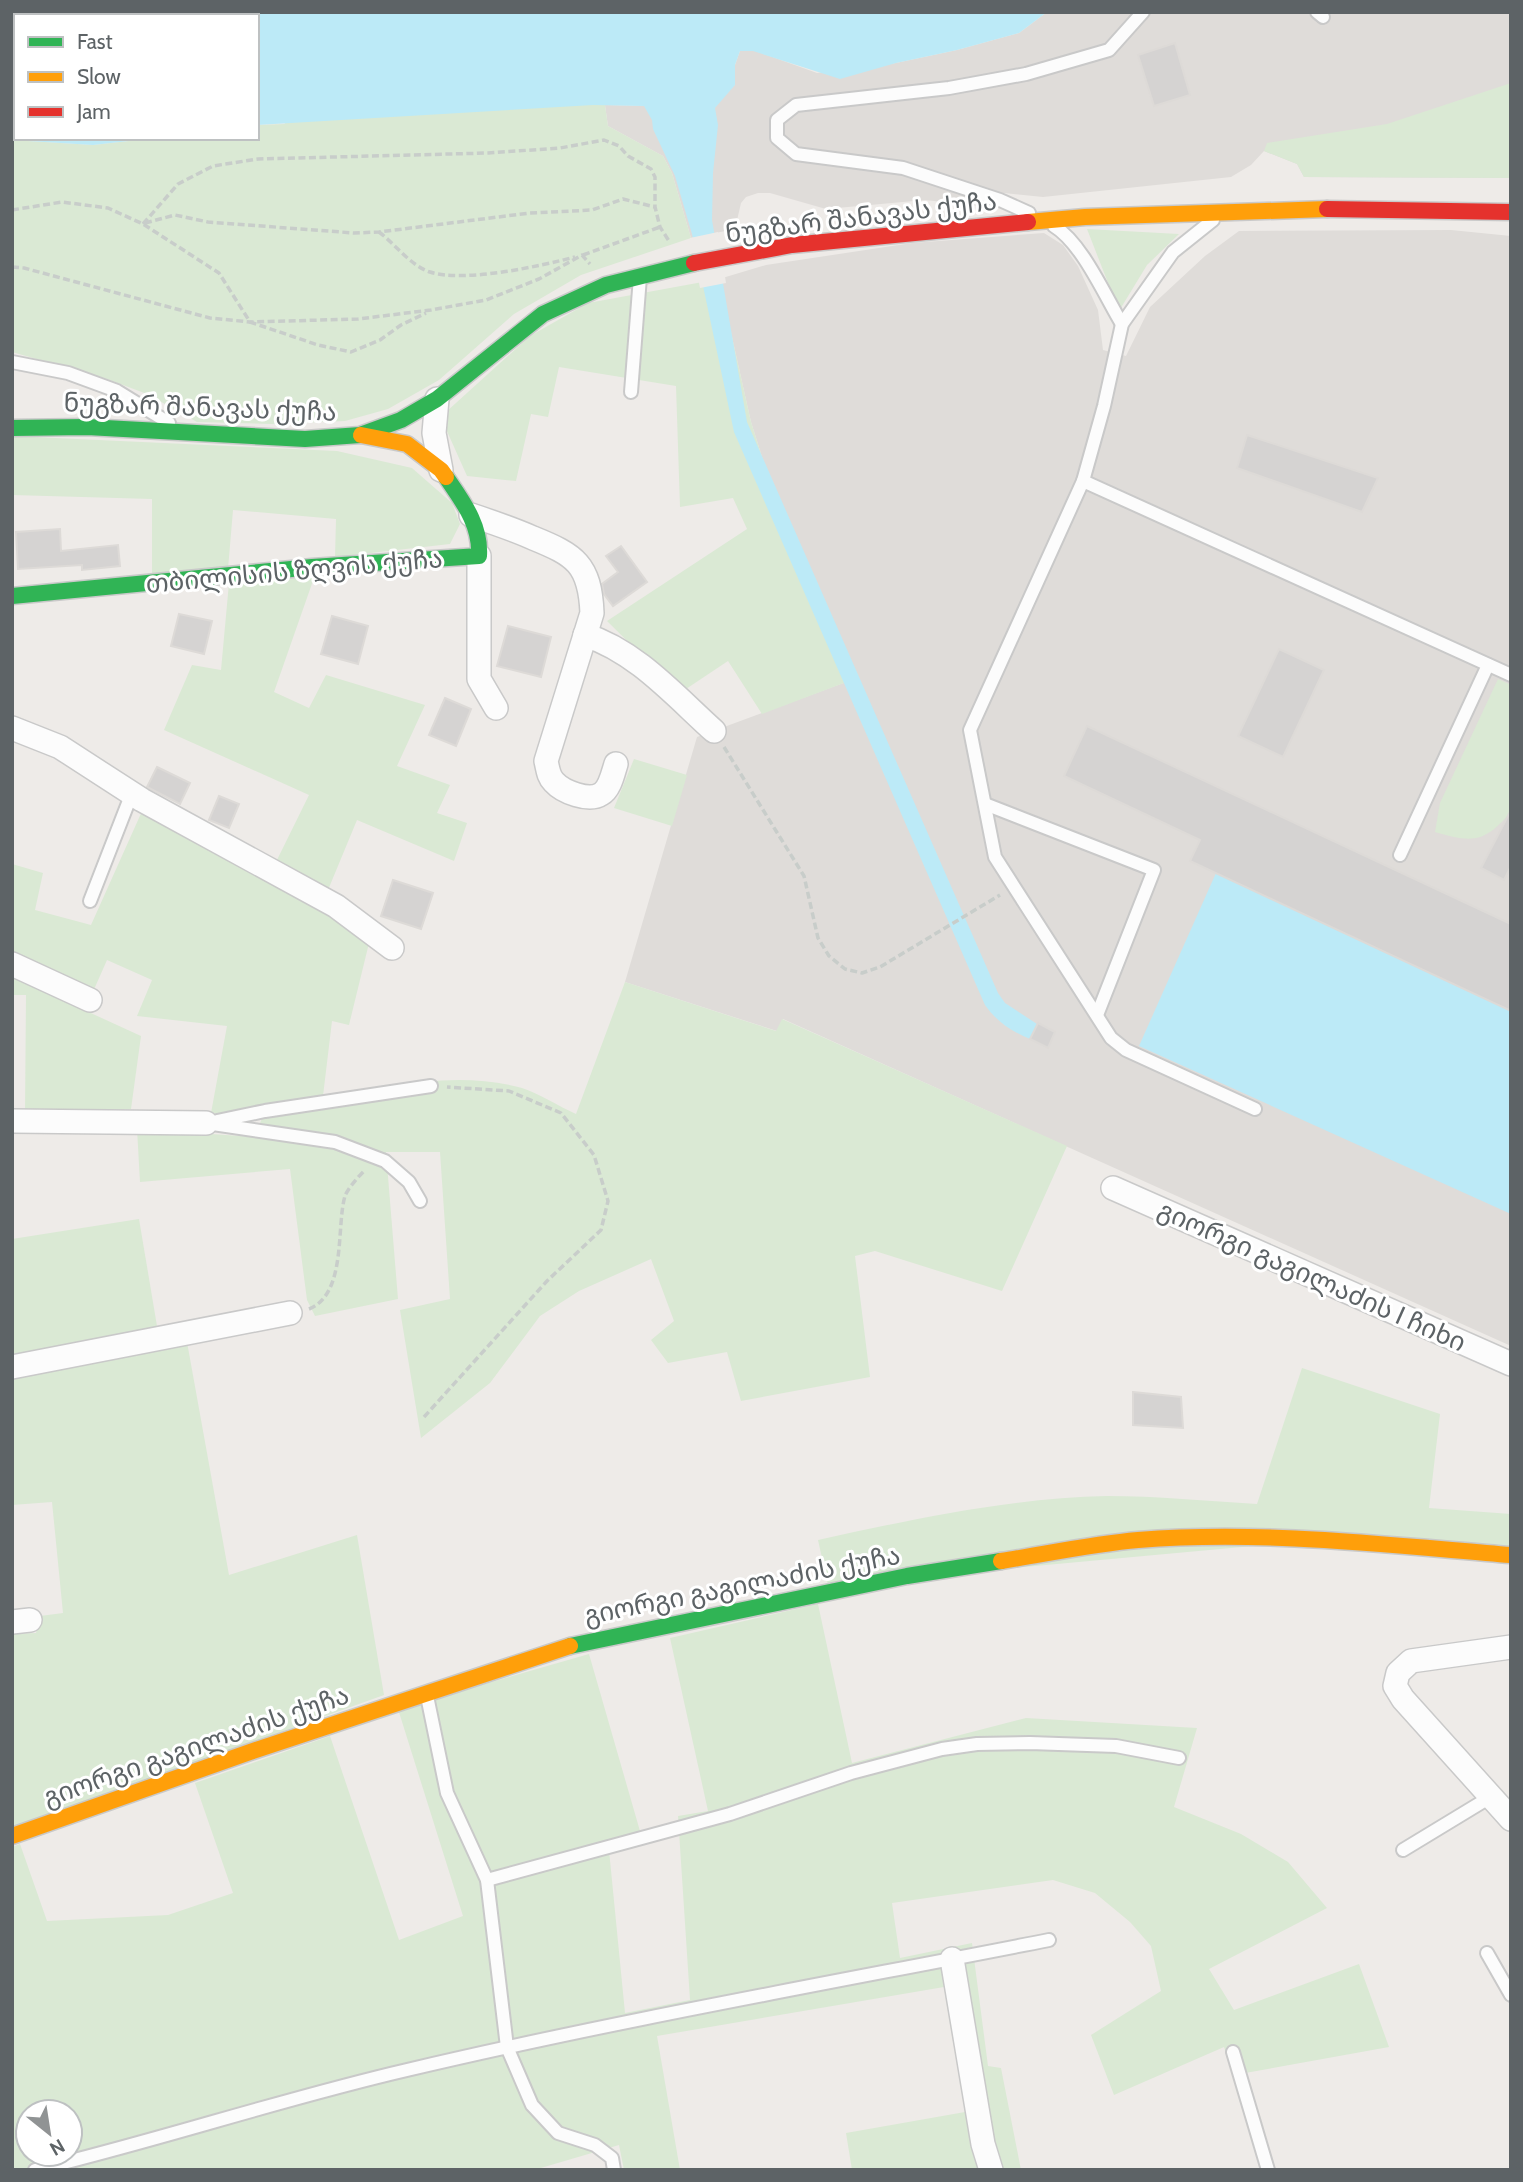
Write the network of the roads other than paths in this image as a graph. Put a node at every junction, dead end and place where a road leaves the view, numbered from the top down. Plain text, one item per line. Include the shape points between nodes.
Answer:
1 (1143, 12) edge
2 (1225, 211) junction
3 (1511, 212) edge
4 (1046, 221) junction
5 (640, 276) junction
6 (1122, 324) junction
7 (12, 362) edge
8 (631, 392) dead end
9 (437, 399) junction
10 (12, 428) edge
11 (184, 432) junction
12 (360, 435) junction
13 (441, 470) junction
14 (1083, 481) junction
15 (471, 515) junction
16 (479, 556) junction
17 (12, 596) edge
18 (585, 635) junction
19 (1488, 665) junction
20 (1511, 675) edge
21 (496, 708) dead end
22 (12, 727) edge
23 (713, 731) road end
24 (616, 764) dead end
25 (132, 793) junction
26 (985, 804) junction
27 (1400, 855) dead end
28 (90, 901) dead end
29 (392, 948) dead end
30 (12, 964) edge
31 (90, 1000) dead end
32 (1097, 1015) junction
33 (431, 1086) road end
34 (1255, 1109) dead end
35 (12, 1121) edge
36 (206, 1123) junction
37 (1113, 1188) dead end
38 (420, 1201) dead end
39 (290, 1313) road end
40 (1511, 1364) edge
41 (12, 1367) edge
42 (1511, 1555) edge
43 (1511, 1647) edge
44 (426, 1692) junction
45 (1179, 1758) dead end
46 (1492, 1796) junction
47 (1511, 1819) edge
48 (12, 1836) edge
49 (1403, 1850) dead end
50 (487, 1880) junction
51 (1049, 1940) dead end
52 (1488, 1953) dead end
53 (952, 1959) junction
54 (1511, 1995) edge
55 (507, 2047) junction
56 (1233, 2052) dead end
57 (35, 2170) edge
58 (614, 2170) edge
59 (991, 2170) edge
60 (1268, 2170) edge

1 - 4 lane via 1109,50 1026,74 949,88 796,105 776,120 777,138 796,154 903,168 1000,200
2 - 3 street, ნუგზარ შანავას ქუჩა
2 - 4 street, ნუგზარ შანავას ქუჩა
2 - 6 lane via 1173,252
4 - 5 street, ნუგზარ შანავას ქუჩა via 792,245
4 - 6 lane via 1064,232
5 - 8 lane
5 - 9 street, ნუგზარ შანავას ქუჩა via 606,285 543,314
6 - 14 lane
7 - 11 lane via 68,373 117,391
9 - 12 street, ნუგზარ შანავას ქუჩა via 401,420
9 - 13 street, თბილისის ზღვის ქუჩა via 434,433
10 - 11 street, ნუგზარ შანავას ქუჩა
11 - 12 street, ნუგზარ შანავას ქუჩა via 305,439
12 - 13 street, თბილისის ზღვის ქუჩა via 407,444
13 - 15 street, თბილისის ზღვის ქუჩა
14 - 19 lane
14 - 26 lane via 970,730
15 - 16 street, თბილისის ზღვის ქუჩა via 480,540
15 - 18 street via 565,551 578,564 591,595 592,613
16 - 17 street, თბილისის ზღვის ქუჩა
16 - 21 street via 480,679
18 - 23 street via 629,656
18 - 24 street via 547,761 548,774 560,787 588,798 607,788
19 - 20 lane
19 - 27 lane
22 - 25 street via 60,747
25 - 28 lane
25 - 29 street via 336,906
26 - 32 lane via 995,857
26 - 32 lane via 1154,870
30 - 31 street
32 - 34 lane via 1119,1046
33 - 36 lane
35 - 36 street
36 - 38 lane via 335,1142 385,1161 409,1182
37 - 40 street, გიორგი გაგილაძის I ჩიხი
39 - 41 street
42 - 44 street, გიორგი გაგილაძის ქუჩა via 1343,1541 1137,1540 907,1576 576,1644
43 - 46 street via 1411,1661 1398,1673 1395,1686
44 - 48 street, გიორგი გაგილაძის ქუჩა
44 - 50 lane via 447,1793
45 - 50 lane via 1104,1746 1030,1743 942,1749 851,1773 730,1814
46 - 47 street
46 - 49 lane
50 - 55 lane
51 - 53 lane
52 - 54 lane
53 - 55 lane
53 - 59 street
55 - 57 lane via 404,2070
55 - 58 lane via 532,2105 558,2133 595,2145 612,2158
56 - 60 lane

